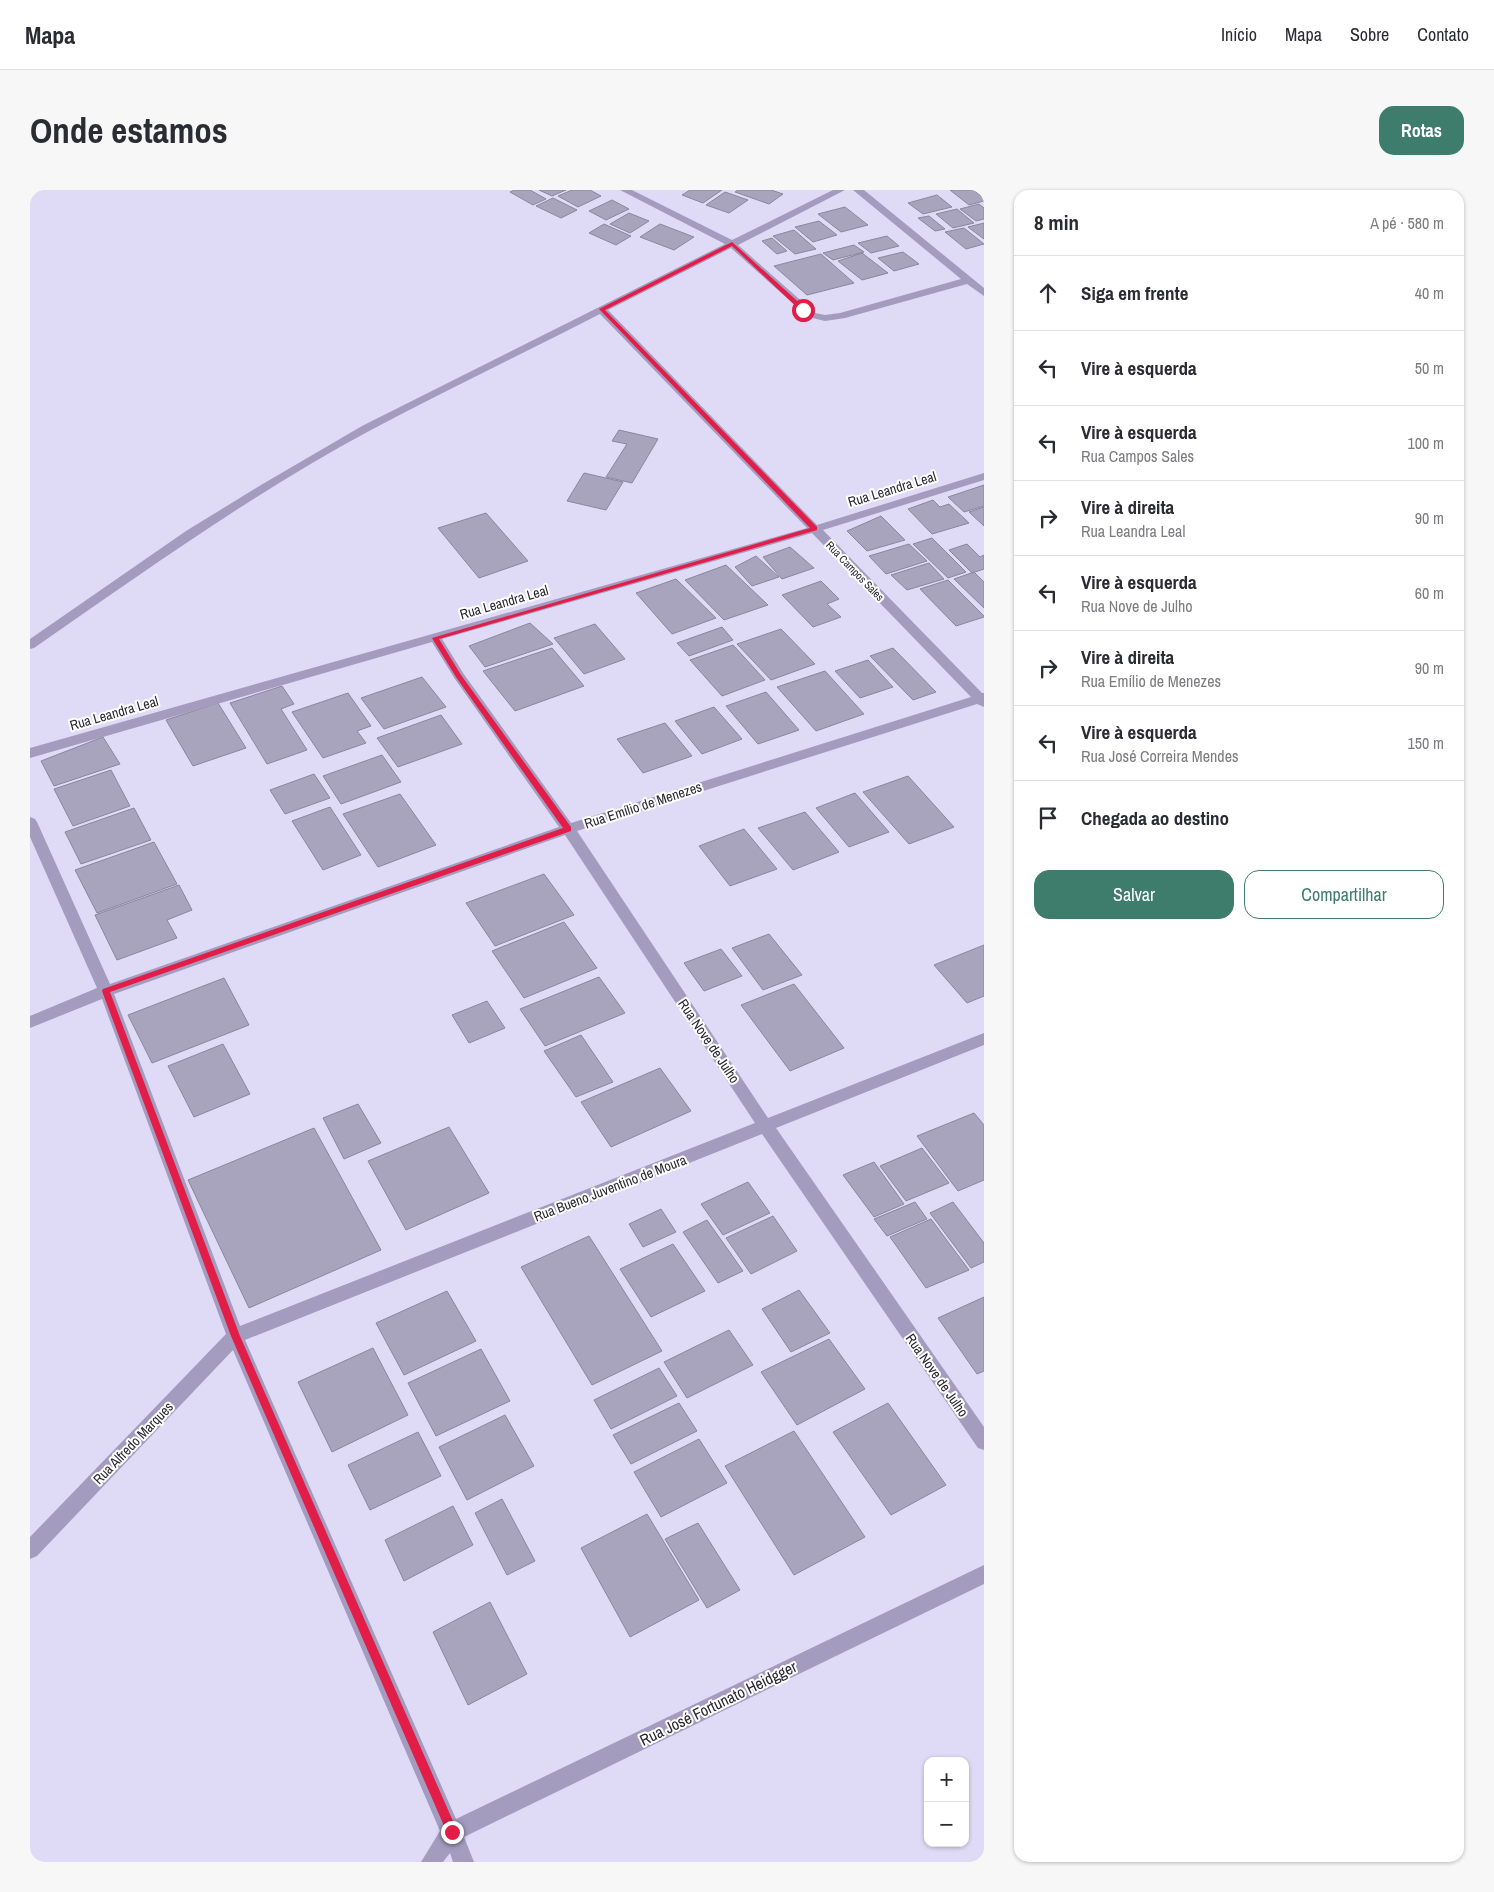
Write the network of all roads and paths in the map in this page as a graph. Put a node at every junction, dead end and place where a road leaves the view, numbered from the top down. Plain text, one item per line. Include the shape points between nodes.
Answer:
1 (625, 190) edge
2 (840, 190) edge
3 (858, 190) edge
4 (732, 244) junction
5 (969, 280) junction
6 (984, 292) edge
7 (601, 309) junction
8 (984, 476) edge
9 (815, 529) junction
10 (435, 638) junction
11 (30, 645) edge
12 (983, 699) edge
13 (30, 753) edge
14 (30, 822) edge
15 (568, 829) junction
16 (106, 991) junction
17 (30, 1022) edge
18 (984, 1039) edge
19 (766, 1127) junction
20 (235, 1336) junction
21 (984, 1442) edge
22 (30, 1550) edge
23 (984, 1574) edge
24 (452, 1832) junction
25 (431, 1862) edge
26 (464, 1862) edge

1 - 4 street
2 - 4 street
3 - 5 street
4 - 5 street via 803,310 825,318
4 - 7 street
5 - 6 street
7 - 9 street, Rua Campos Sales
7 - 11 street via 366,428 282,477 190,534
8 - 9 street, Rua Leandra Leal
9 - 10 street, Rua Leandra Leal
9 - 12 street, Rua Campos Sales
10 - 13 street, Rua Leandra Leal
10 - 15 street, Rua Nove de Julho via 458,676
12 - 15 street, Rua Emílio de Menezes
14 - 16 street
15 - 16 street, Rua Emílio de Menezes
15 - 19 street, Rua Nove de Julho
16 - 17 street, Rua Emílio de Menezes
16 - 20 street
18 - 19 street, Rua Bueno Juventino de Moura
19 - 20 street, Rua Bueno Juventino de Moura
19 - 21 street, Rua Nove de Julho
20 - 22 street, Rua Alfredo Marques
20 - 24 street
23 - 24 street, Rua José Fortunato Heidgger
24 - 25 street
24 - 26 street

